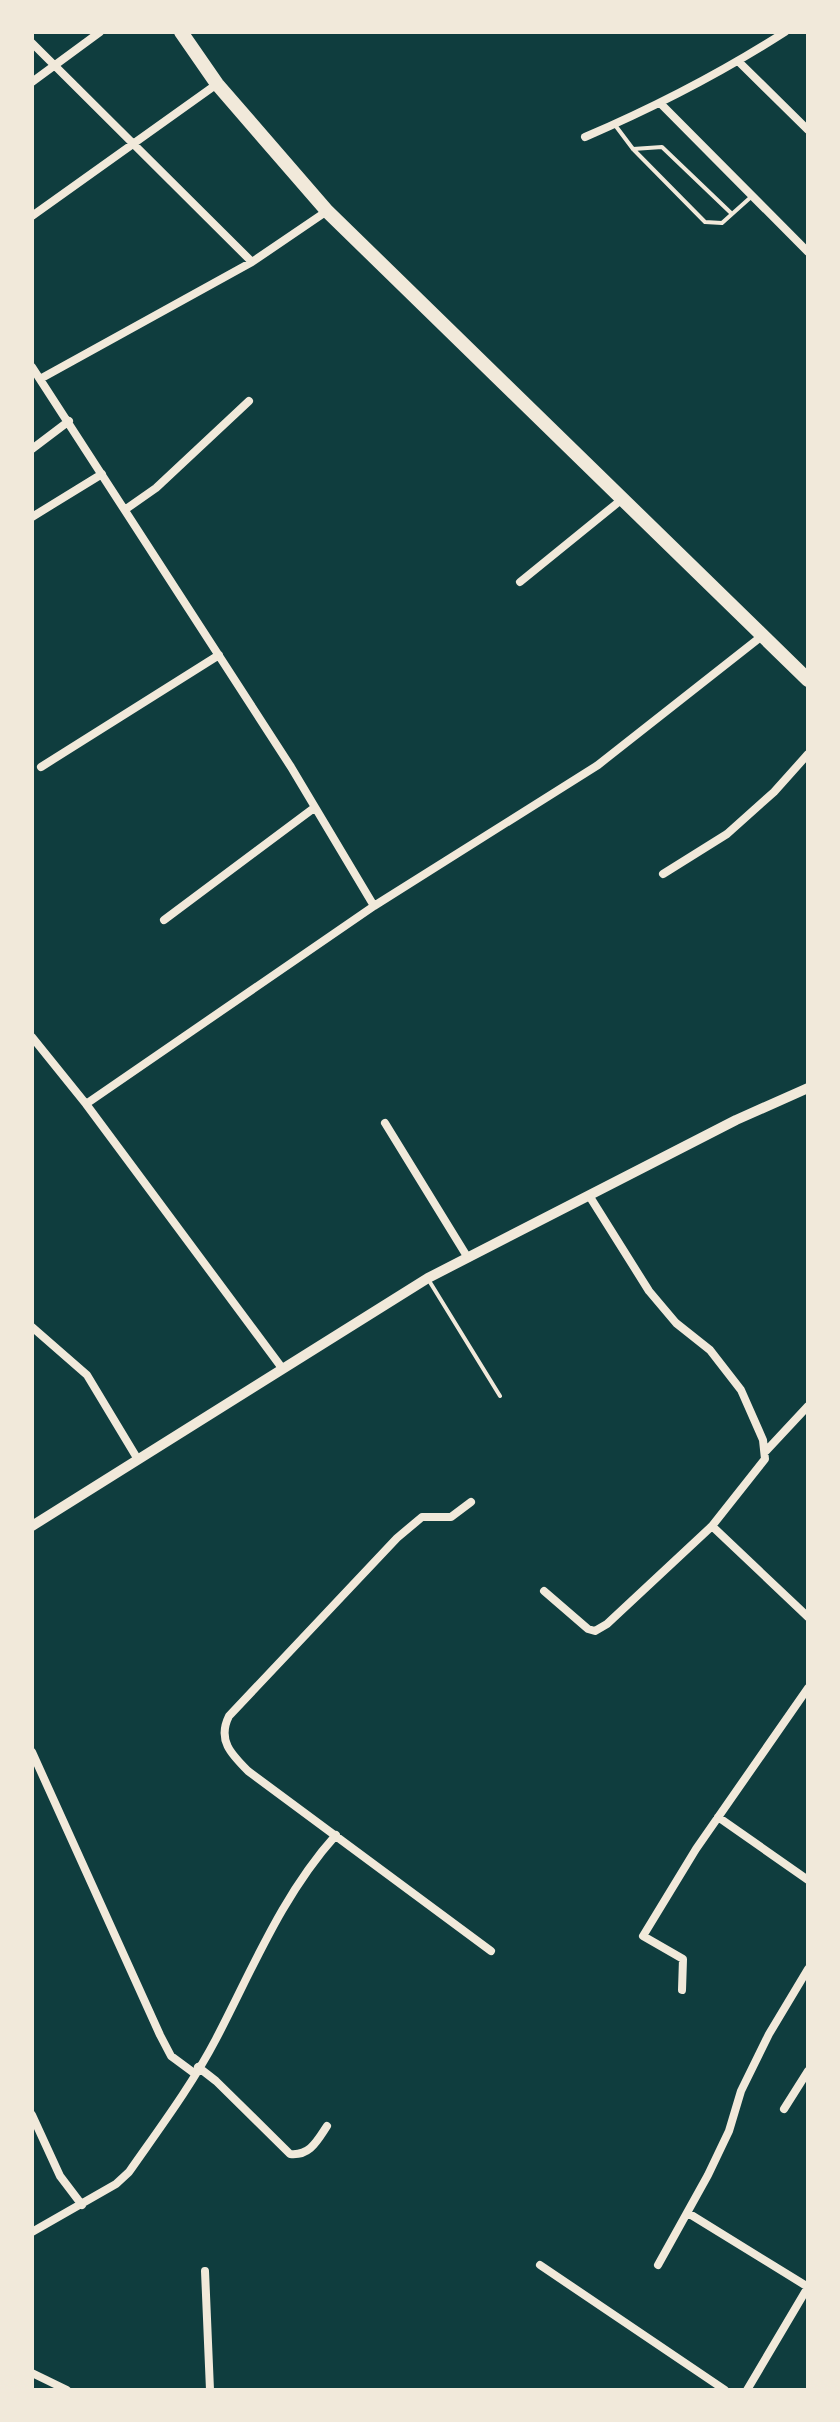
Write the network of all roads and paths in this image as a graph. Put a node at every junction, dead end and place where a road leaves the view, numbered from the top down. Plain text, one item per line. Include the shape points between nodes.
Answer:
1 (100, 32) edge
2 (181, 32) edge
3 (785, 32) edge
4 (32, 43) edge
5 (739, 62) junction
6 (56, 66) junction
7 (32, 82) edge
8 (217, 84) junction
9 (661, 104) junction
10 (615, 124) junction
11 (808, 130) edge
12 (585, 137) dead end
13 (135, 143) junction
14 (633, 149) junction
15 (751, 197) junction
16 (327, 211) junction
17 (732, 214) junction
18 (32, 216) edge
19 (808, 252) edge
20 (252, 262) junction
21 (32, 367) edge
22 (40, 379) junction
23 (249, 401) dead end
24 (69, 421) junction
25 (32, 449) edge
26 (102, 474) junction
27 (621, 500) junction
28 (126, 509) junction
29 (32, 517) edge
30 (520, 582) dead end
31 (762, 636) junction
32 (219, 655) junction
33 (808, 680) edge
34 (808, 754) edge
35 (41, 767) dead end
36 (314, 808) junction
37 (663, 874) dead end
38 (374, 906) junction
39 (164, 920) dead end
40 (32, 1037) edge
41 (808, 1088) edge
42 (86, 1104) junction
43 (385, 1123) dead end
44 (590, 1197) junction
45 (468, 1258) junction
46 (428, 1278) junction
47 (32, 1327) edge
48 (282, 1368) junction
49 (500, 1396) dead end
50 (808, 1406) edge
51 (766, 1451) junction
52 (137, 1458) junction
53 (471, 1502) dead end
54 (32, 1526) edge
55 (712, 1526) junction
56 (544, 1591) dead end
57 (808, 1617) edge
58 (808, 1688) edge
59 (32, 1752) edge
60 (718, 1817) junction
61 (336, 1835) junction
62 (808, 1880) edge
63 (491, 1951) dead end
64 (808, 1969) edge
65 (682, 1990) dead end
66 (196, 2070) junction
67 (808, 2071) edge
68 (784, 2109) dead end
69 (32, 2115) edge
70 (327, 2126) dead end
71 (82, 2205) junction
72 (688, 2213) junction
73 (32, 2232) edge
74 (540, 2265) dead end
75 (658, 2265) dead end
76 (205, 2271) dead end
77 (32, 2373) edge
78 (67, 2390) edge
79 (210, 2390) edge
80 (725, 2390) edge
81 (747, 2390) edge

1 - 6 street
2 - 8 highway
3 - 5 street
4 - 6 street
5 - 9 street
5 - 11 street
6 - 7 street
6 - 13 street
8 - 13 street
8 - 16 highway
9 - 10 street
9 - 15 street
10 - 12 street
10 - 14 lane
13 - 18 street
13 - 20 street
14 - 17 lane via 662,147
14 - 17 lane via 705,222 722,223
15 - 17 lane
15 - 19 street
16 - 20 street
16 - 27 highway
20 - 22 street
21 - 22 street
22 - 24 street
23 - 28 street via 156,488
24 - 25 street
24 - 26 street
26 - 28 street
26 - 29 street
27 - 30 street
27 - 31 highway
28 - 32 street
31 - 33 highway
31 - 38 street via 598,765
32 - 35 street
32 - 36 street
34 - 37 street via 727,834
36 - 38 street
36 - 39 street
38 - 42 street
40 - 42 street
41 - 44 street
42 - 48 street
43 - 45 street
44 - 45 street
44 - 51 street via 649,1291 676,1323 710,1350 741,1390
45 - 46 street
46 - 48 street
46 - 49 lane
47 - 52 street via 87,1375
48 - 52 street
50 - 51 street
51 - 55 street via 760,1467
52 - 54 street
53 - 61 street via 451,1517 422,1517 397,1538 224,1726 228,1752
55 - 56 street via 595,1631
55 - 57 street
58 - 60 street
59 - 66 street via 160,2035 171,2056
60 - 62 street
60 - 65 street via 643,1936 683,1959
61 - 63 street
61 - 66 street via 283,1906
64 - 72 street via 741,2091 729,2131
66 - 70 street via 216,2081 290,2154 313,2148
66 - 71 street via 129,2172
67 - 68 street
69 - 71 street via 60,2176
71 - 73 street
72 - 75 street
72 - 81 street via 808,2287
74 - 80 street
76 - 79 street
77 - 78 street

